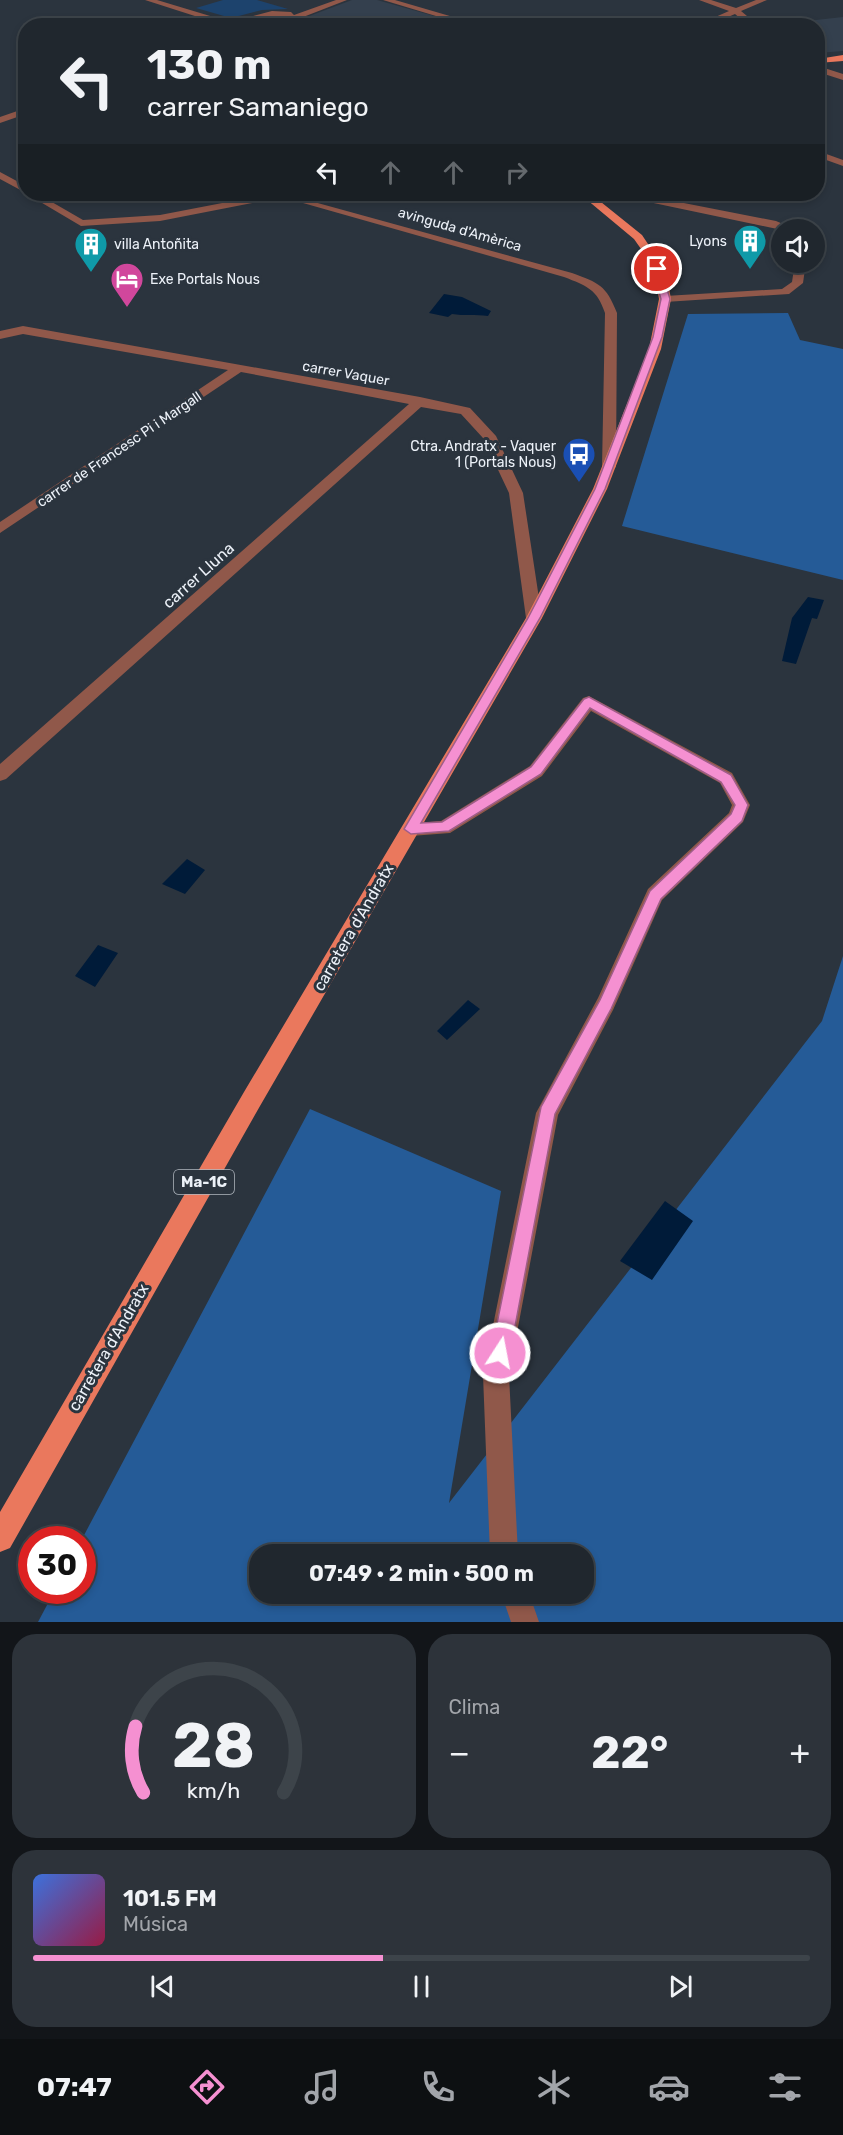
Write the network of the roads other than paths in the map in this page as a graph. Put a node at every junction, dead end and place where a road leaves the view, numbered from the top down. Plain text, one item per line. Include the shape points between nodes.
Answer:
1 (149, 0) edge
2 (343, 0) edge
3 (387, 0) edge
4 (698, 0) edge
5 (703, 0) edge
6 (763, 0) edge
7 (189, 3) dead end
8 (176, 8) junction
9 (736, 11) junction
10 (302, 15) junction
11 (210, 18) edge
12 (256, 18) edge
13 (294, 18) edge
14 (451, 18) edge
15 (719, 18) edge
16 (744, 18) edge
17 (843, 58) edge
18 (825, 60) edge
19 (825, 71) edge
20 (843, 77) edge
21 (18, 114) edge
22 (0, 120) edge
23 (825, 157) edge
24 (843, 163) edge
25 (0, 175) edge
26 (18, 185) edge
27 (44, 201) edge
28 (246, 201) edge
29 (308, 201) edge
30 (594, 201) edge
31 (660, 201) edge
32 (771, 223) edge
33 (799, 273) edge
34 (665, 299) junction
35 (0, 335) edge
36 (238, 369) junction
37 (420, 401) junction
38 (609, 467) junction
39 (0, 529) edge
40 (534, 618) junction
41 (0, 774) edge
42 (411, 829) junction
43 (0, 1538) edge
44 (504, 1544) edge
45 (519, 1604) edge
46 (525, 1622) edge

1 - 8 street
2 - 10 street
3 - 14 street
4 - 5 street
5 - 9 street
6 - 9 street
7 - 8 street
8 - 11 street
9 - 15 street
9 - 16 street
10 - 12 street via 272,13
10 - 13 street
17 - 18 main road
19 - 20 street
21 - 22 street
23 - 24 street
25 - 26 street
27 - 28 street, avinguda d'Amèrica via 81,223 160,218
29 - 38 street, avinguda d'Amèrica via 538,266 588,283 604,294 611,313
30 - 34 main road, carretera d'Andratx / Ma-1C via 638,237 651,256
31 - 32 street
33 - 34 street via 797,283 785,292
34 - 38 main road, carretera d'Andratx / Ma-1C via 654,349
35 - 36 street, carrer Vaquer via 23,330
36 - 37 street, carrer Vaquer
36 - 39 street, carrer de Francesc Pi i Margall
37 - 40 street, carrer Vaquer via 465,411 489,436 516,493
37 - 41 street, carrer Lluna
38 - 40 main road, carretera d'Andratx / Ma-1C
40 - 42 main road, carretera d'Andratx / Ma-1C
42 - 43 main road, carretera d'Andratx / Ma-1C
42 - 44 street via 444,828 536,771 589,702 726,778 741,805 737,817 656,896 606,1004 547,1113 496,1375
45 - 46 street

